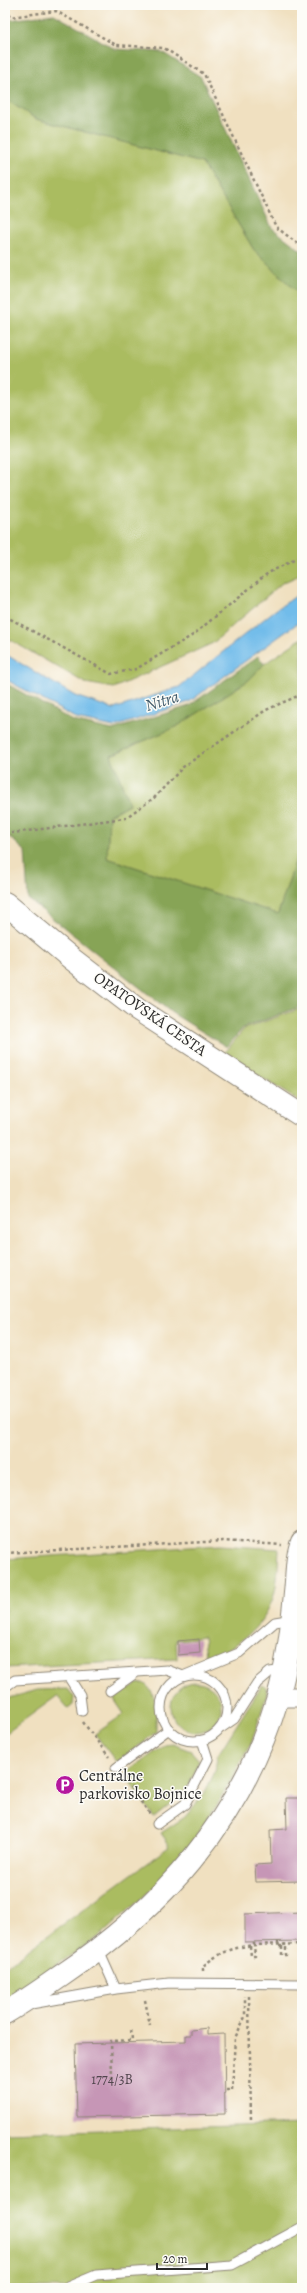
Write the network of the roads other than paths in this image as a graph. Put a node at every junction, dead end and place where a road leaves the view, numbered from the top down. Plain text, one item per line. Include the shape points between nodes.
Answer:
1 (5, 903) edge
2 (302, 1116) edge
3 (301, 1545) edge
4 (293, 1619) junction
5 (284, 1670) junction
6 (137, 1672) junction
7 (68, 1676) junction
8 (183, 1676) junction
9 (15, 1680) junction
10 (5, 1681) edge
11 (5, 1687) edge
12 (110, 1692) dead end
13 (278, 1697) junction
14 (302, 1697) edge
15 (82, 1716) road end
16 (220, 1729) junction
17 (169, 1730) junction
18 (202, 1740) junction
19 (116, 1768) dead end
20 (157, 1824) dead end
21 (99, 1951) junction
22 (302, 1984) edge
23 (116, 1989) junction
24 (11, 2009) edge
25 (302, 2227) edge
26 (65, 2288) edge

1 - 2 street, OPATOVSKÁ CESTA via 137,1009
3 - 4 street
4 - 5 street
4 - 8 lane via 274,1622 239,1654
5 - 13 street
5 - 16 lane via 270,1672 257,1683 234,1719
6 - 7 lane
6 - 8 lane via 167,1670
6 - 12 lane
7 - 9 lane
7 - 15 lane via 80,1694
8 - 16 lane via 200,1675 216,1682 225,1696 227,1713
8 - 17 lane via 172,1682 164,1693 161,1705 163,1718
9 - 10 lane
9 - 11 lane
13 - 14 street
13 - 21 street via 253,1760 235,1796 201,1848 174,1882
16 - 18 lane
17 - 18 lane via 179,1737
17 - 19 lane
18 - 20 lane via 208,1759 185,1804
21 - 23 lane
21 - 24 street
22 - 23 lane via 169,1983
23 - 24 lane
25 - 26 lane via 232,2265 96,2274

